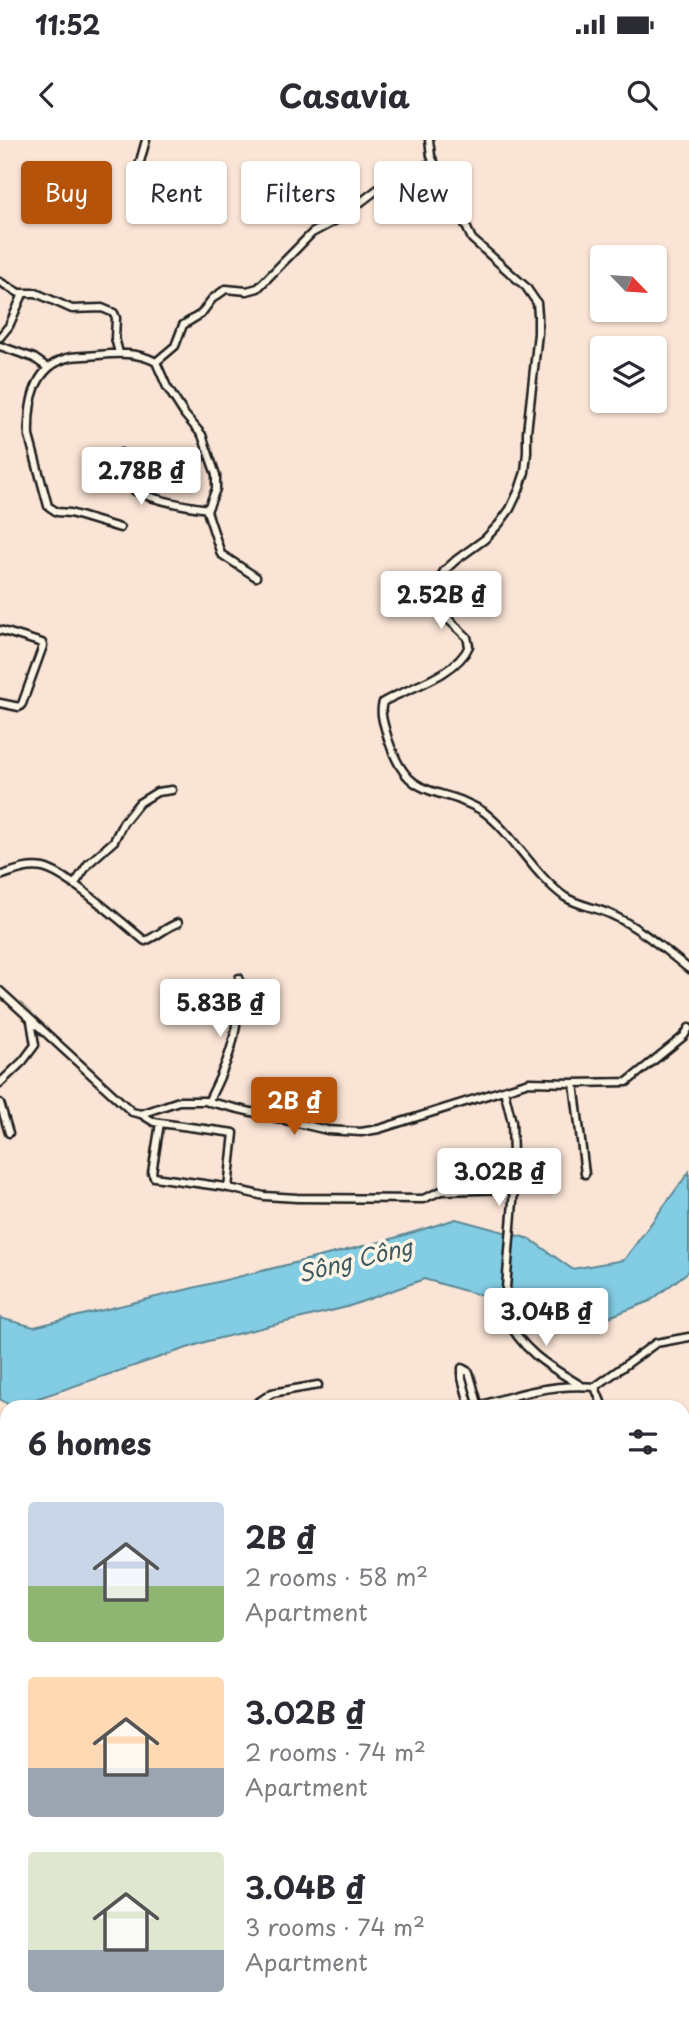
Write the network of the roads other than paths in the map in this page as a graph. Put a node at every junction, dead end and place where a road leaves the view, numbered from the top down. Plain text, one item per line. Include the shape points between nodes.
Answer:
1 (146, 140) edge
2 (429, 140) edge
3 (140, 161) edge
4 (434, 161) edge
5 (374, 192) edge
6 (465, 224) edge
7 (0, 282) edge
8 (23, 295) junction
9 (0, 337) edge
10 (0, 346) edge
11 (119, 353) junction
12 (156, 362) junction
13 (48, 368) junction
14 (121, 453) dead end
15 (208, 509) junction
16 (120, 528) dead end
17 (256, 577) dead end
18 (0, 630) edge
19 (0, 703) edge
20 (172, 790) dead end
21 (0, 876) edge
22 (74, 885) junction
23 (178, 923) dead end
24 (689, 969) edge
25 (239, 978) dead end
26 (0, 991) edge
27 (31, 1019) junction
28 (689, 1028) edge
29 (0, 1083) edge
30 (574, 1083) junction
31 (504, 1090) junction
32 (208, 1102) junction
33 (0, 1103) edge
34 (141, 1114) junction
35 (160, 1123) junction
36 (9, 1133) dead end
37 (585, 1174) dead end
38 (228, 1188) junction
39 (513, 1189) junction
40 (689, 1337) edge
41 (318, 1385) dead end
42 (582, 1386) junction
43 (595, 1387) junction
44 (262, 1400) edge
45 (468, 1400) edge
46 (477, 1400) edge
47 (501, 1400) edge
48 (600, 1400) edge

1 - 3 street
2 - 4 street
5 - 12 street via 312,233 258,288 226,289 212,299 201,314 183,325 175,346
6 - 24 street via 472,239 537,303 525,472 499,524 444,571 439,581 443,608 469,646 447,670 383,702 389,741 397,763 412,781 481,810 564,896 611,914
7 - 8 street
8 - 9 street
8 - 11 street via 36,293 72,309 108,309 116,318
10 - 13 street
11 - 12 street
11 - 13 street via 71,357
12 - 15 street via 184,415 202,435 216,475
13 - 16 street via 32,394 29,426 48,506
14 - 15 street via 124,483 132,490
15 - 17 street via 221,554
18 - 19 street via 43,646 22,704 13,708
20 - 22 street via 139,803 114,841 88,864
21 - 22 street via 17,869 45,868
22 - 23 street via 145,941
25 - 32 street via 231,1052
26 - 27 street
27 - 29 street via 35,1045
27 - 34 street via 132,1112
28 - 30 street via 627,1082
30 - 31 street via 540,1080
30 - 37 street
31 - 32 street via 361,1132 327,1130
31 - 39 street via 512,1122
32 - 34 street via 179,1101
33 - 36 street
34 - 35 street
35 - 38 street via 234,1133
35 - 38 street via 152,1176
38 - 39 street via 264,1196 393,1200 423,1199 440,1191
39 - 42 street via 504,1313 523,1345
40 - 43 street via 656,1343
41 - 44 street
42 - 43 street
42 - 47 street
43 - 48 street
45 - 46 street via 462,1368 468,1372

